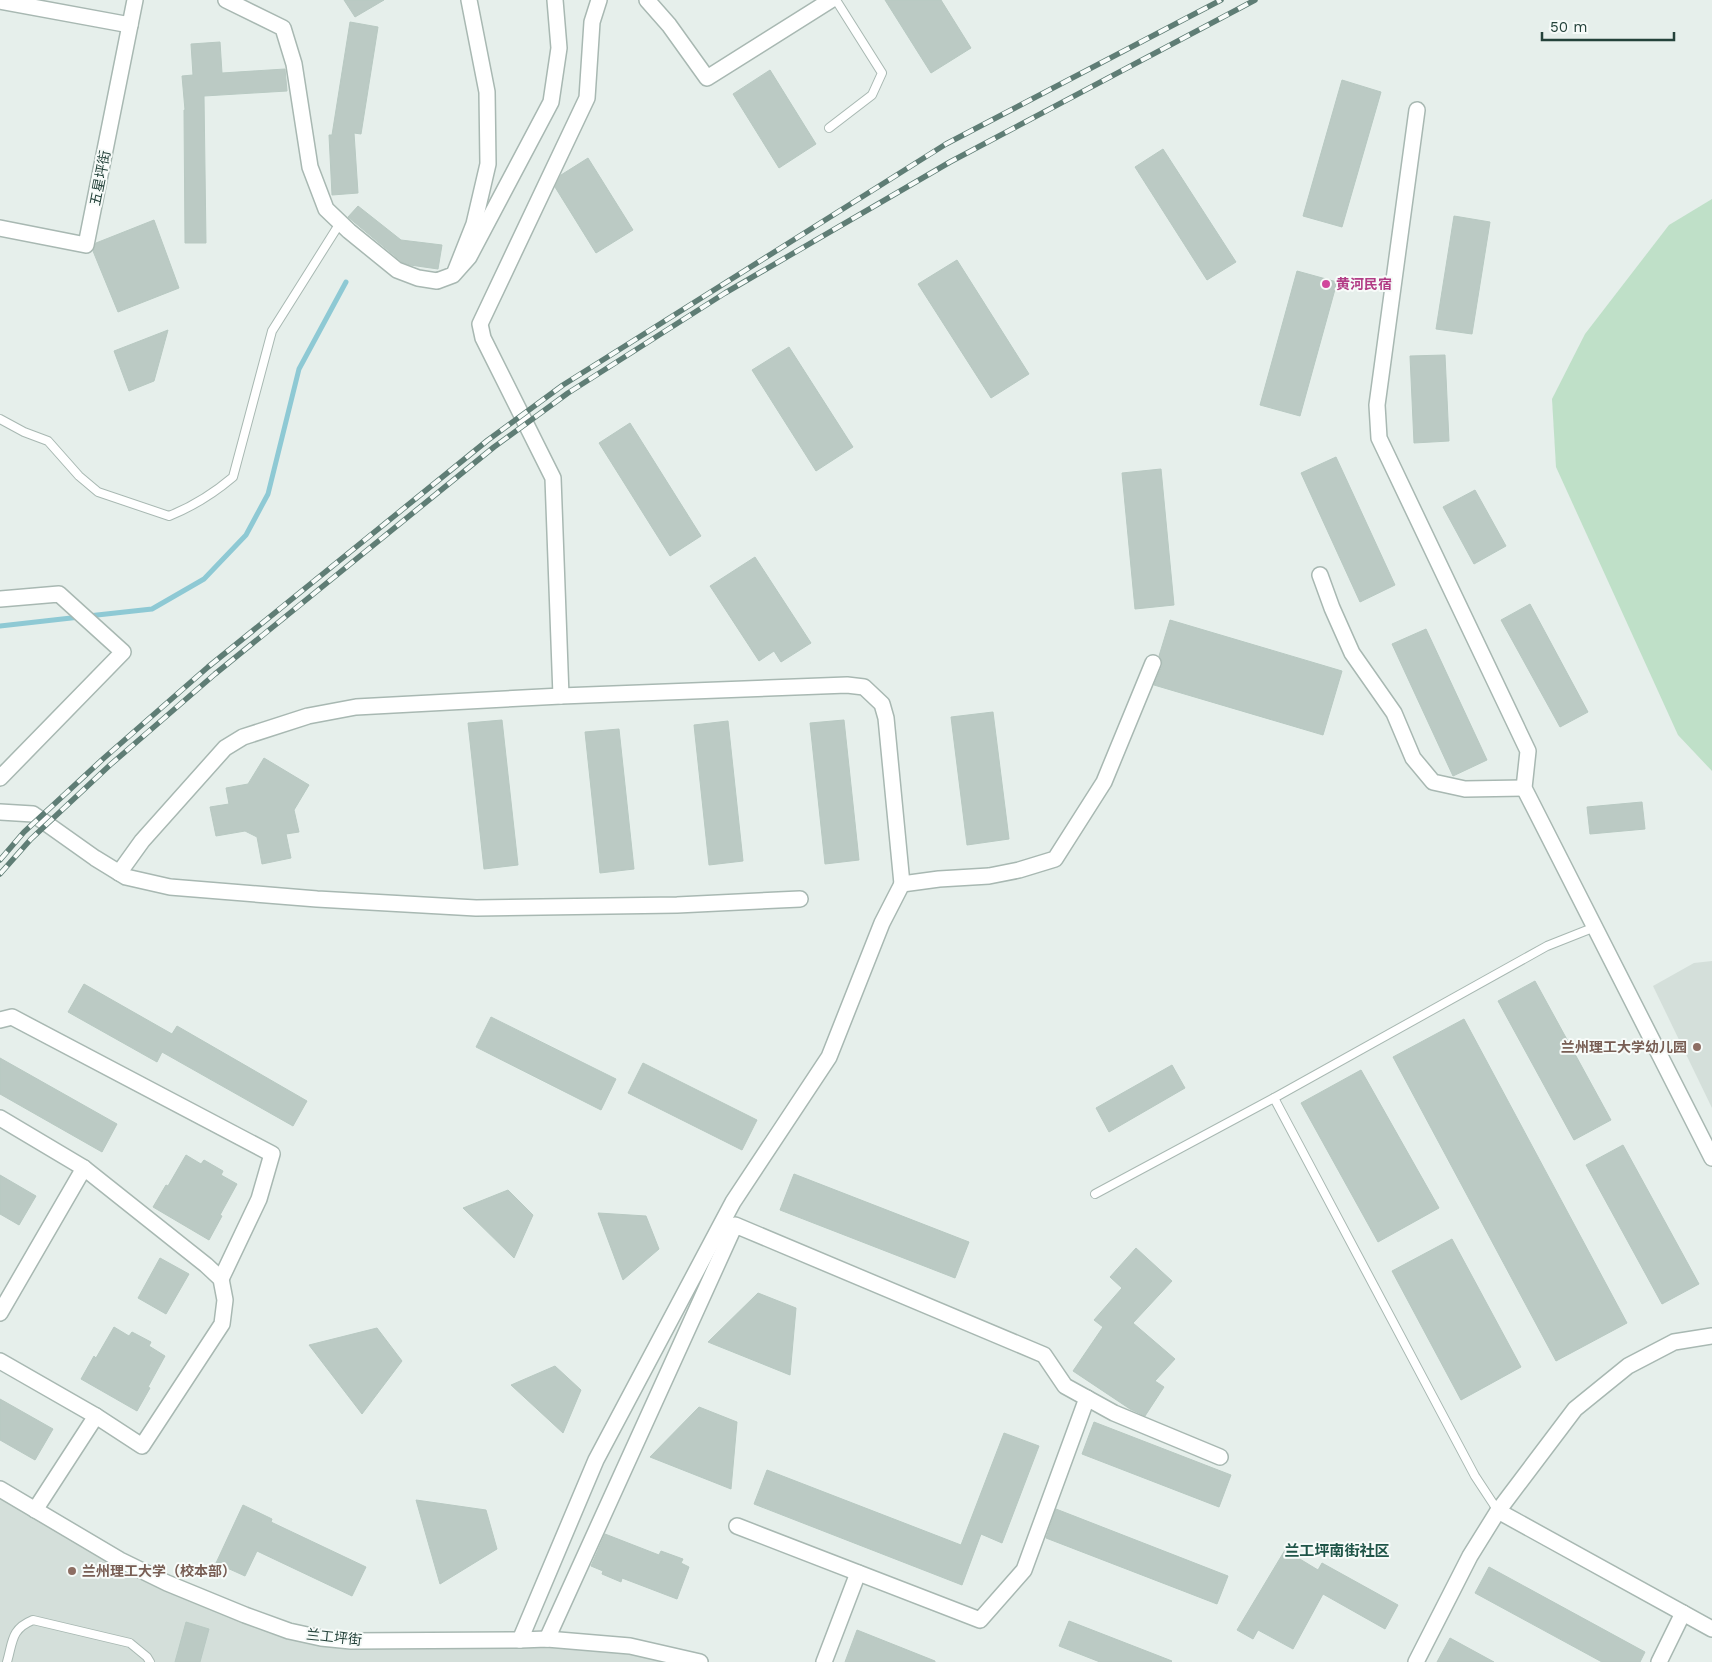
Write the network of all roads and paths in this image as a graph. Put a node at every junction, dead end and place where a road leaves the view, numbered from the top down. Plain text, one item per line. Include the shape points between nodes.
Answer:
1 (136, 0) edge
2 (226, 0) edge
3 (469, 0) edge
4 (555, 0) edge
5 (599, 0) edge
6 (647, 0) edge
7 (831, 0) edge
8 (836, 0) edge
9 (0, 1) edge
10 (130, 25) junction
11 (1417, 110) dead end
12 (829, 128) dead end
13 (340, 223) junction
14 (0, 228) edge
15 (453, 275) junction
16 (0, 419) edge
17 (1320, 575) dead end
18 (0, 599) edge
19 (1153, 664) dead end
20 (561, 696) junction
21 (0, 778) edge
22 (1524, 788) junction
23 (0, 812) edge
24 (119, 873) junction
25 (902, 884) junction
26 (800, 899) dead end
27 (1595, 927) junction
28 (0, 1020) edge
29 (1274, 1098) junction
30 (0, 1118) edge
31 (1712, 1158) edge
32 (84, 1168) junction
33 (1095, 1194) dead end
34 (221, 1279) junction
35 (0, 1313) edge
36 (1712, 1336) edge
37 (0, 1361) edge
38 (1087, 1398) junction
39 (96, 1416) junction
40 (1220, 1457) dead end
41 (0, 1489) edge
42 (35, 1510) junction
43 (1498, 1512) junction
44 (737, 1526) dead end
45 (858, 1574) junction
46 (1683, 1613) junction
47 (1712, 1629) edge
48 (547, 1639) junction
49 (520, 1640) junction
50 (7, 1662) edge
51 (150, 1662) edge
52 (700, 1662) edge
53 (824, 1662) edge
54 (1416, 1662) edge
55 (1659, 1662) edge

1 - 10 street, 五星坪街
2 - 13 street via 283,28 294,64 310,167 326,209
3 - 15 street via 487,92 488,164 474,224
4 - 15 street via 559,48 551,102 469,257
5 - 20 street via 592,22 587,98 480,324 483,338 553,478
6 - 7 street via 707,78
8 - 12 lane via 882,72 872,95
9 - 10 street
10 - 14 street, 五星坪街 via 86,245
11 - 22 street via 1377,405 1379,438 1528,751
13 - 15 street via 397,270 436,281
13 - 16 lane via 272,331 233,477 192,507 169,516 98,492 48,441
17 - 22 street via 1352,653 1394,713 1413,758 1433,782 1465,789
18 - 21 street via 59,594 123,652
19 - 25 street via 1104,782 1055,859 989,876
20 - 24 street via 356,707 308,716 243,737 225,748 142,841
20 - 25 street via 847,685 864,688 882,704 886,718
22 - 27 street
23 - 24 street via 33,814
24 - 26 street via 170,886 476,908 678,905
25 - 49 street via 882,923 829,1057 733,1202 596,1460
27 - 29 lane via 1547,946
27 - 31 street
28 - 34 street via 12,1017 272,1154 259,1199
29 - 33 lane
29 - 43 lane via 1475,1476
30 - 32 street
32 - 34 street
32 - 35 street
34 - 39 street via 225,1300 222,1324 142,1446
36 - 43 street via 1674,1342 1628,1366 1575,1409
37 - 39 street
38 - 40 street via 1114,1413
38 - 45 street via 1024,1570 980,1620
38 - 48 street via 1065,1386 1044,1355 735,1225
39 - 42 street
41 - 42 street, 兰工坪街
42 - 49 street, 兰工坪街 via 120,1560 167,1583 289,1631 351,1641
43 - 46 street
43 - 54 street via 1470,1556
44 - 45 street
45 - 53 street
46 - 47 street
46 - 55 street
48 - 49 street, 兰工坪街
48 - 52 street, 兰工坪街 via 630,1646
50 - 51 lane via 16,1631 33,1620 130,1643 148,1656

